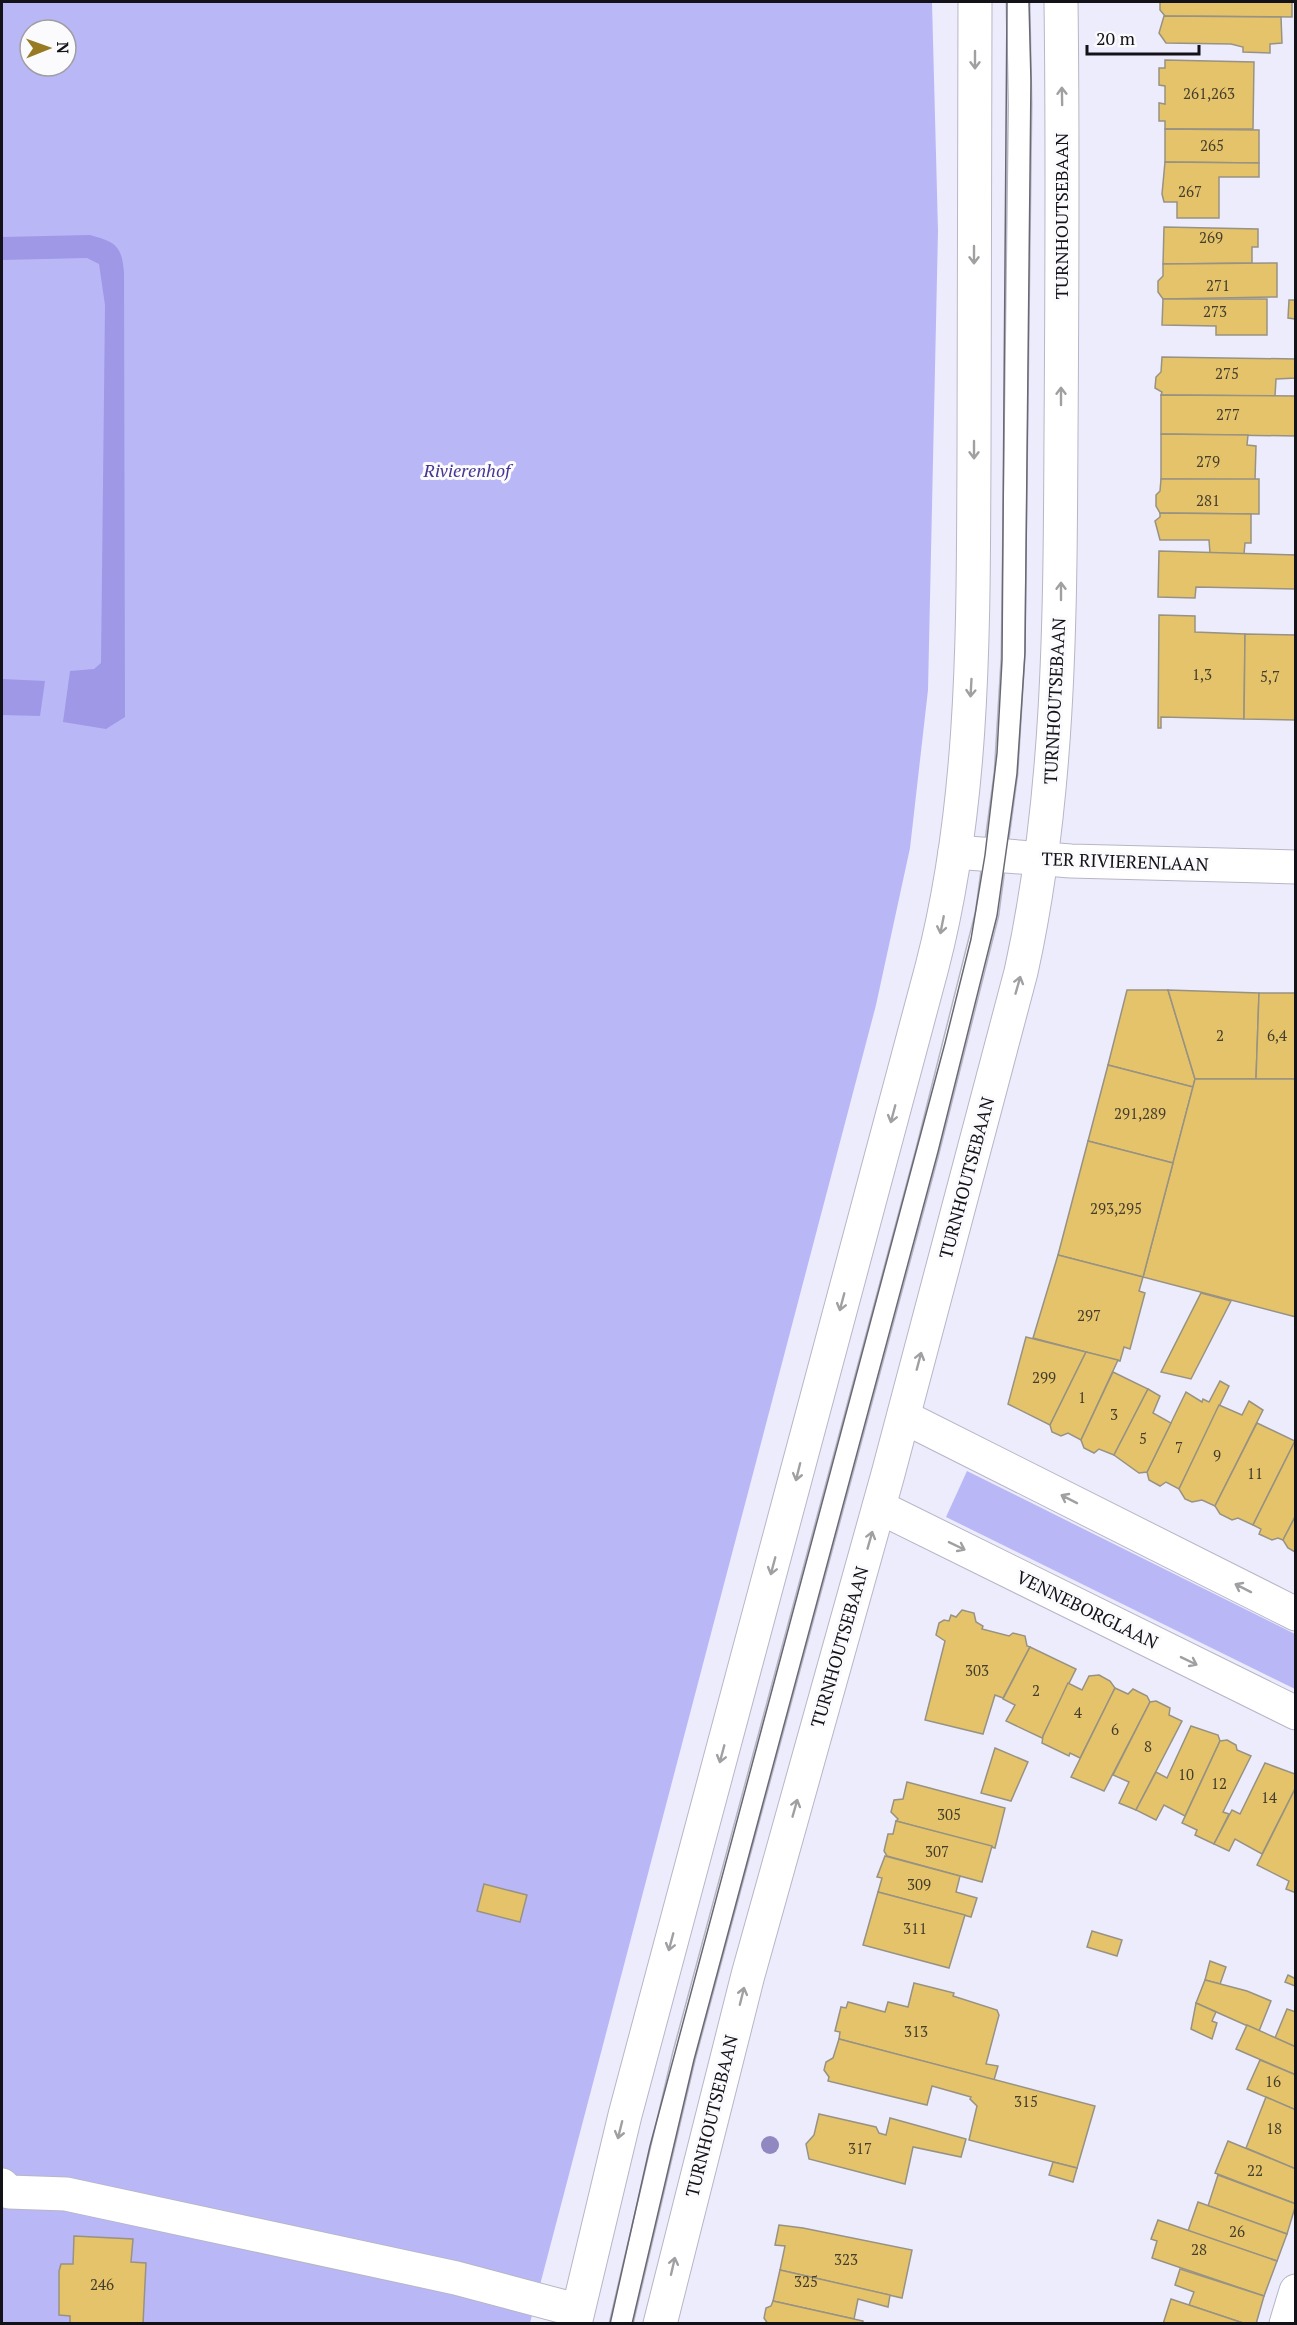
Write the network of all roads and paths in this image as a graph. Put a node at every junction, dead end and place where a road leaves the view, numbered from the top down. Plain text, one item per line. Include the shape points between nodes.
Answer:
1 (975, 2) edge
2 (1018, 2) edge
3 (1061, 2) edge
4 (955, 852) junction
5 (996, 856) junction
6 (1043, 859) junction
7 (1296, 867) edge
8 (904, 1417) junction
9 (879, 1507) junction
10 (1296, 1614) edge
11 (1296, 1713) edge
12 (2, 2185) edge
13 (1295, 2291) edge
14 (568, 2315) edge
15 (621, 2324) edge
16 (660, 2324) edge
17 (1286, 2324) edge

1 -> 4 main road via 973,630 967,751
2 - 5 lane via 1013,657
6 -> 3 main road, TURNHOUTSEBAAN via 1060,623
4 - 5 main road, TER RIVIERENLAAN
4 -> 14 main road via 941,933
5 - 6 main road, TER RIVIERENLAAN
5 - 15 lane via 981,941 927,1153 684,2056
6 - 7 main road, TER RIVIERENLAAN
8 -> 6 main road, TURNHOUTSEBAAN via 1021,972
8 - 9 main road, TURNHOUTSEBAAN
10 -> 8 main road
9 -> 11 main road, VENNEBORGLAAN
16 -> 9 main road, TURNHOUTSEBAAN via 748,1975
12 - 14 main road via 9,2192 77,2196 456,2278
13 - 17 main road

